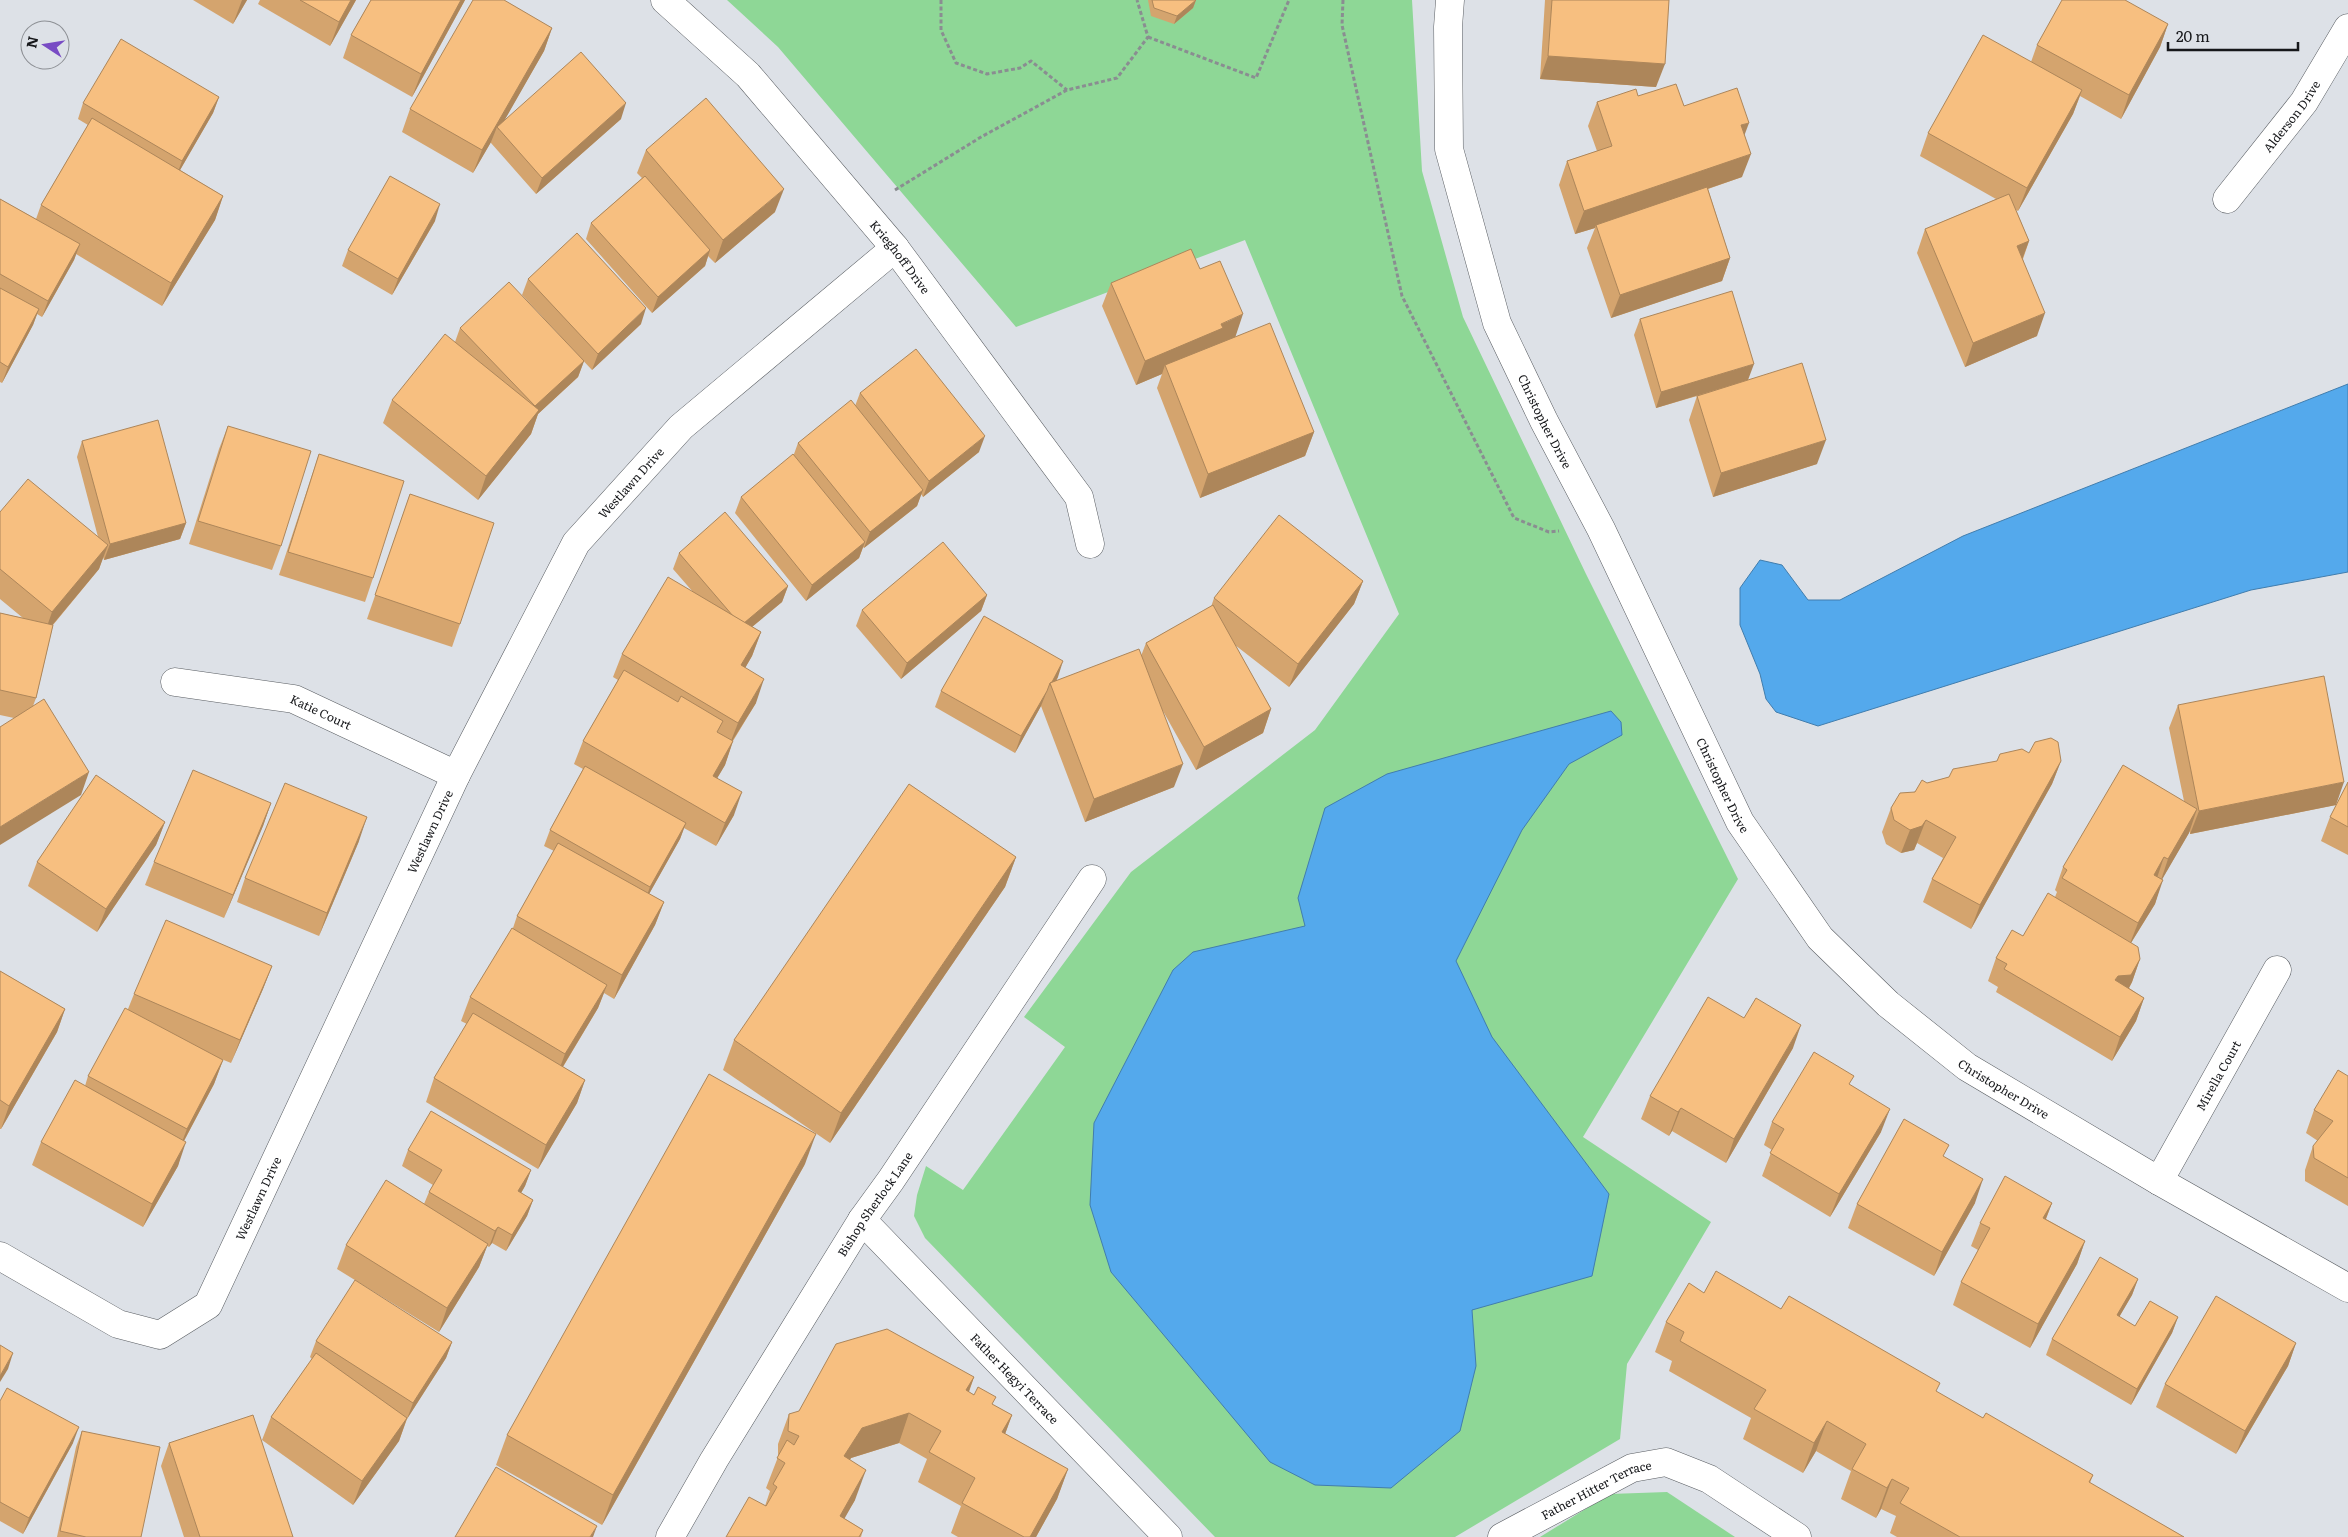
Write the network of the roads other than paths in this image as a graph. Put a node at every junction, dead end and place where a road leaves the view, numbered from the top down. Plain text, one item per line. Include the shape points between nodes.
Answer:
1 (665, 0) edge
2 (1450, 0) edge
3 (2348, 28) edge
4 (2227, 199) dead end
5 (895, 248) junction
6 (1090, 544) dead end
7 (175, 682) dead end
8 (456, 775) junction
9 (1092, 879) dead end
10 (2277, 970) dead end
11 (2159, 1181) junction
12 (862, 1220) junction
13 (0, 1256) edge
14 (2348, 1288) edge
15 (670, 1537) edge
16 (1168, 1537) edge
17 (1502, 1537) edge
18 (1797, 1537) edge

1 - 5 street, Krieghoff Drive via 748,75
2 - 11 street, Christopher Drive via 1449,150 1498,323 1544,421 1601,529 1740,822 1820,938 1888,1004 1966,1066
3 - 4 street, Alderson Drive via 2304,102
5 - 6 street, Krieghoff Drive via 1079,497
5 - 8 street, Westlawn Drive via 681,427 576,542
7 - 8 street, Katie Court via 294,699
8 - 13 street, Westlawn Drive via 208,1305 160,1335 118,1324
9 - 12 street, Bishop Sherlock Lane
10 - 11 street, Mirella Court
11 - 14 street, Christopher Drive
12 - 15 street, Bishop Sherlock Lane
12 - 16 street, Father Hegyi Terrace
17 - 18 street, Father Hitter Terrace via 1632,1468 1666,1462 1709,1479

